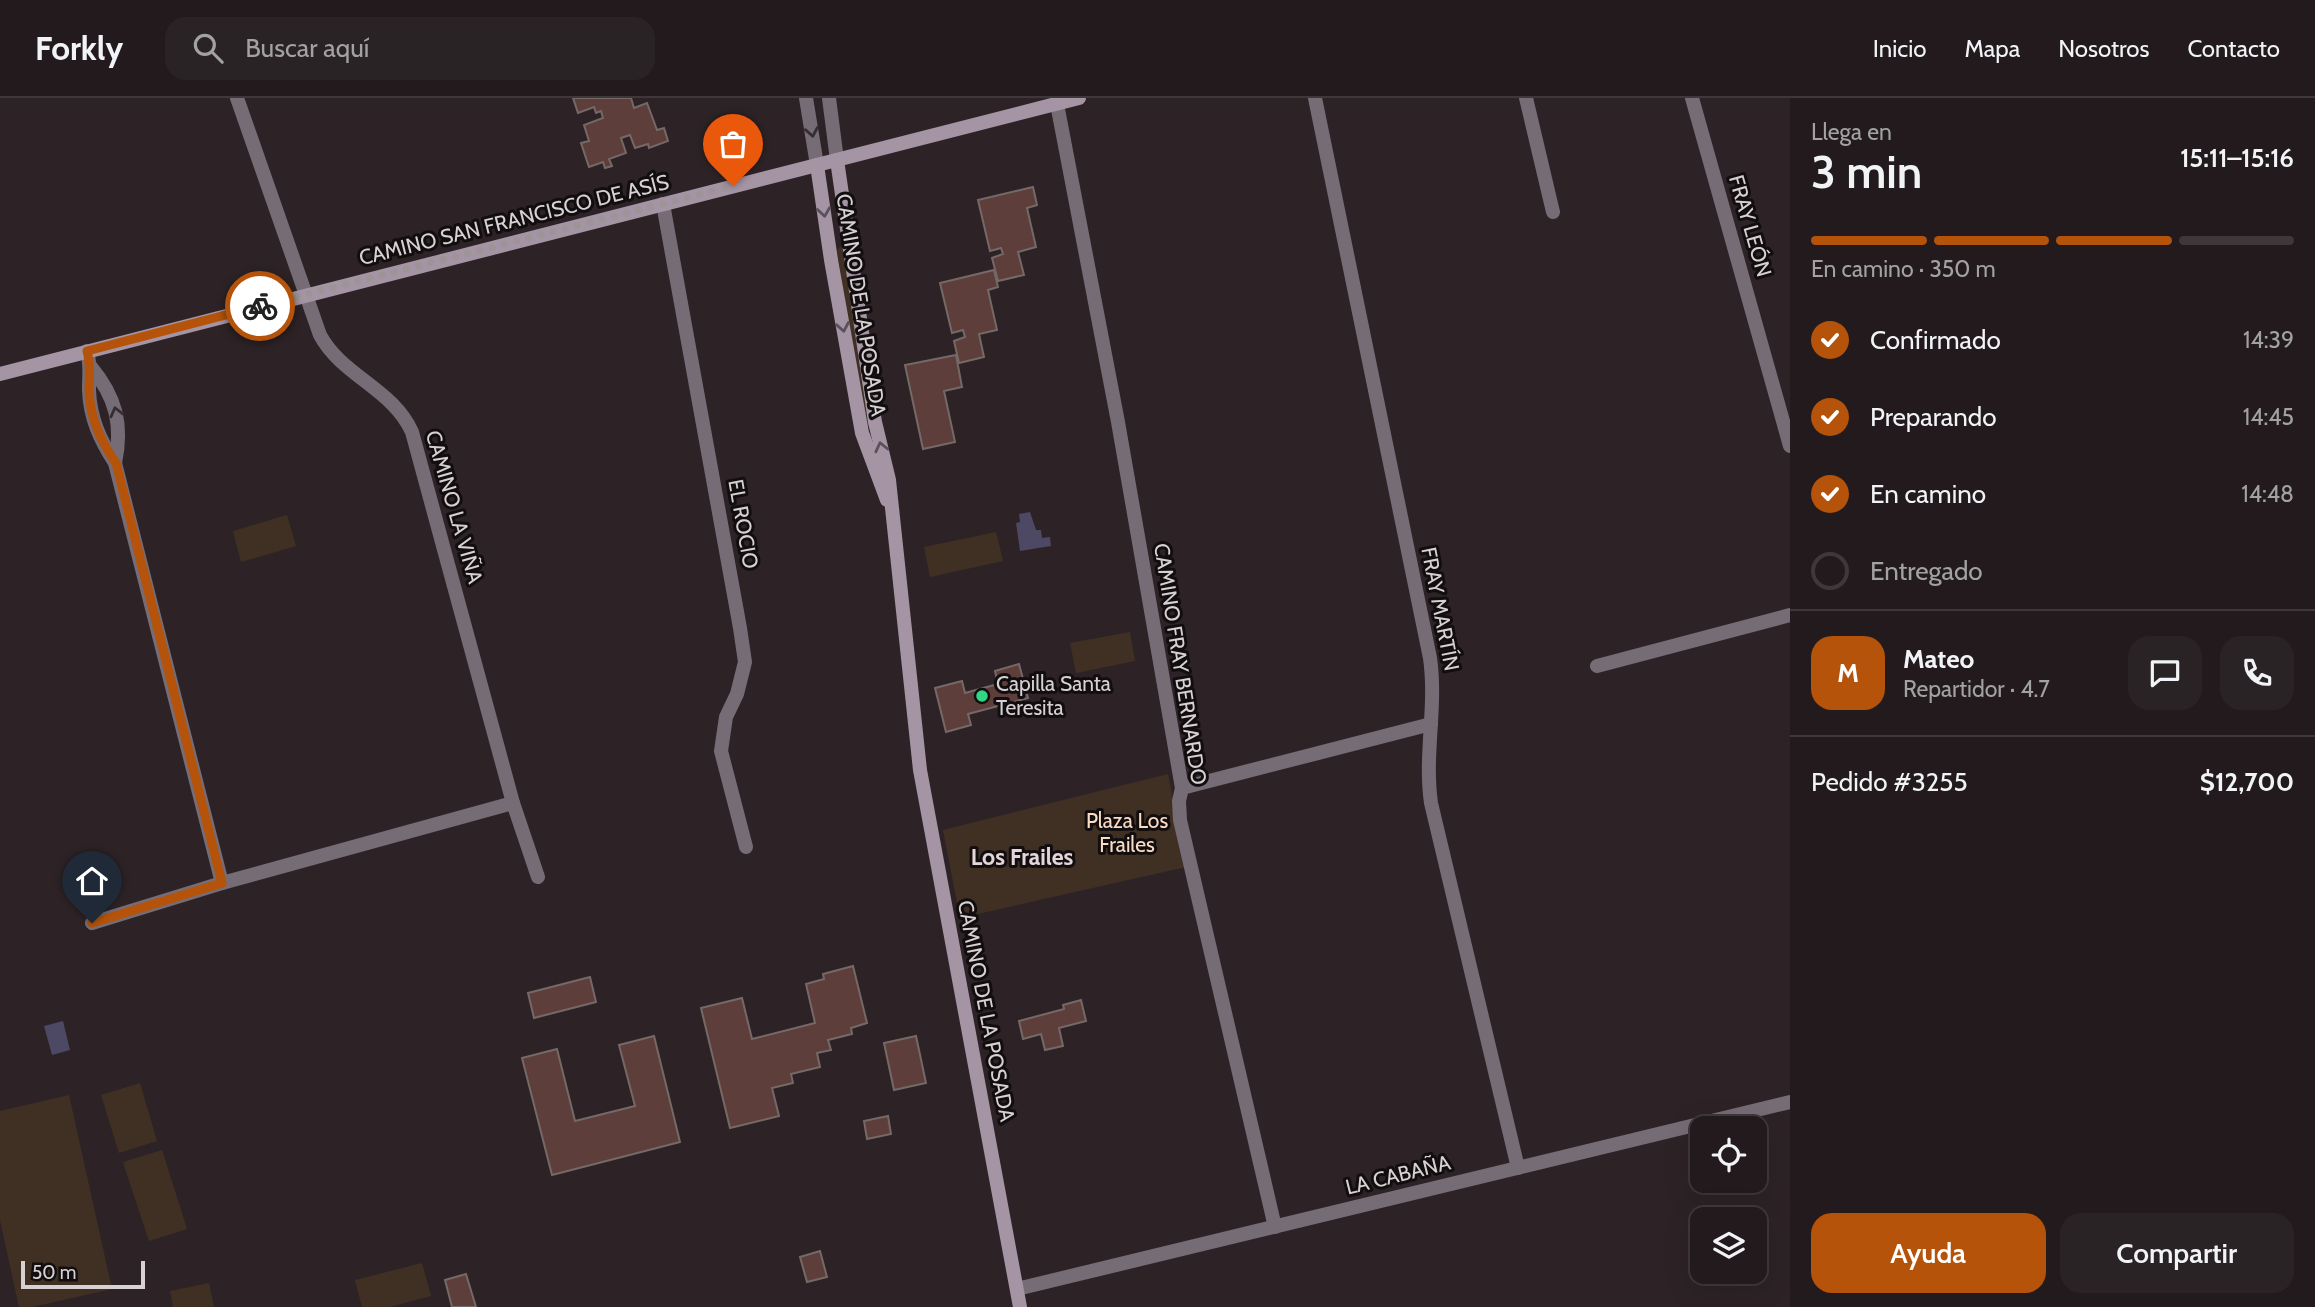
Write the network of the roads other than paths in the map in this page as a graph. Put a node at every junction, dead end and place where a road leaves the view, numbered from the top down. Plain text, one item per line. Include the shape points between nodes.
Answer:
1 (237, 98) edge
2 (806, 98) edge
3 (829, 98) edge
4 (1079, 98) edge
5 (1315, 98) edge
6 (1526, 98) edge
7 (1692, 98) edge
8 (1057, 104) junction
9 (837, 160) junction
10 (817, 165) junction
11 (663, 204) junction
12 (1553, 212) dead end
13 (852, 256) junction
14 (831, 260) junction
15 (306, 294) junction
16 (87, 351) junction
17 (91, 367) junction
18 (0, 374) edge
19 (1790, 446) edge
20 (116, 463) junction
21 (893, 514) junction
22 (1790, 615) edge
23 (1597, 666) dead end
24 (1431, 724) junction
25 (1182, 788) junction
26 (513, 803) junction
27 (746, 847) dead end
28 (538, 877) dead end
29 (222, 883) junction
30 (92, 923) dead end
31 (1790, 1102) edge
32 (1518, 1168) junction
33 (1275, 1227) junction
34 (1017, 1289) junction
35 (1020, 1307) edge

1 - 15 street, CAMINO LA VIÑA
2 -> 10 street, CAMINO DE LA POSADA
3 - 9 street, CAMINO DE LA POSADA
4 - 8 street, CAMINO SAN FRANCISCO DE ASÍS
5 - 24 street, FRAY MARTÍN via 1430,659
6 - 12 street
7 - 19 street, FRAY LEÓN
8 - 9 street, CAMINO SAN FRANCISCO DE ASÍS
8 - 25 street, CAMINO FRAY BERNARDO
9 - 10 street, CAMINO SAN FRANCISCO DE ASÍS
9 - 13 street, CAMINO DE LA POSADA
10 - 11 street, CAMINO SAN FRANCISCO DE ASÍS
10 -> 14 street, CAMINO DE LA POSADA
11 - 15 street, CAMINO SAN FRANCISCO DE ASÍS
11 - 27 street, EL ROCIO via 745,662 726,717 721,751
13 - 14 street
21 -> 13 street, CAMINO DE LA POSADA
14 -> 21 street, CAMINO DE LA POSADA via 862,433
15 - 16 street, CAMINO SAN FRANCISCO DE ASÍS
15 - 26 street, CAMINO LA VIÑA via 328,348 393,403 412,432
16 - 17 street
16 - 18 street, CAMINO SAN FRANCISCO DE ASÍS
17 - 20 street via 93,418
20 -> 17 street via 119,422 114,402
20 - 29 street
21 - 34 street, CAMINO DE LA POSADA via 920,770
22 - 23 street
24 - 25 street
24 - 32 street, FRAY MARTÍN via 1431,803
25 - 33 street, CAMINO FRAY BERNARDO via 1180,820
26 - 28 street, CAMINO LA VIÑA
26 - 29 street
29 - 30 street
31 - 32 street, LA CABAÑA
32 - 33 street, LA CABAÑA
33 - 34 street, LA CABAÑA
34 - 35 street, CAMINO DE LA POSADA

